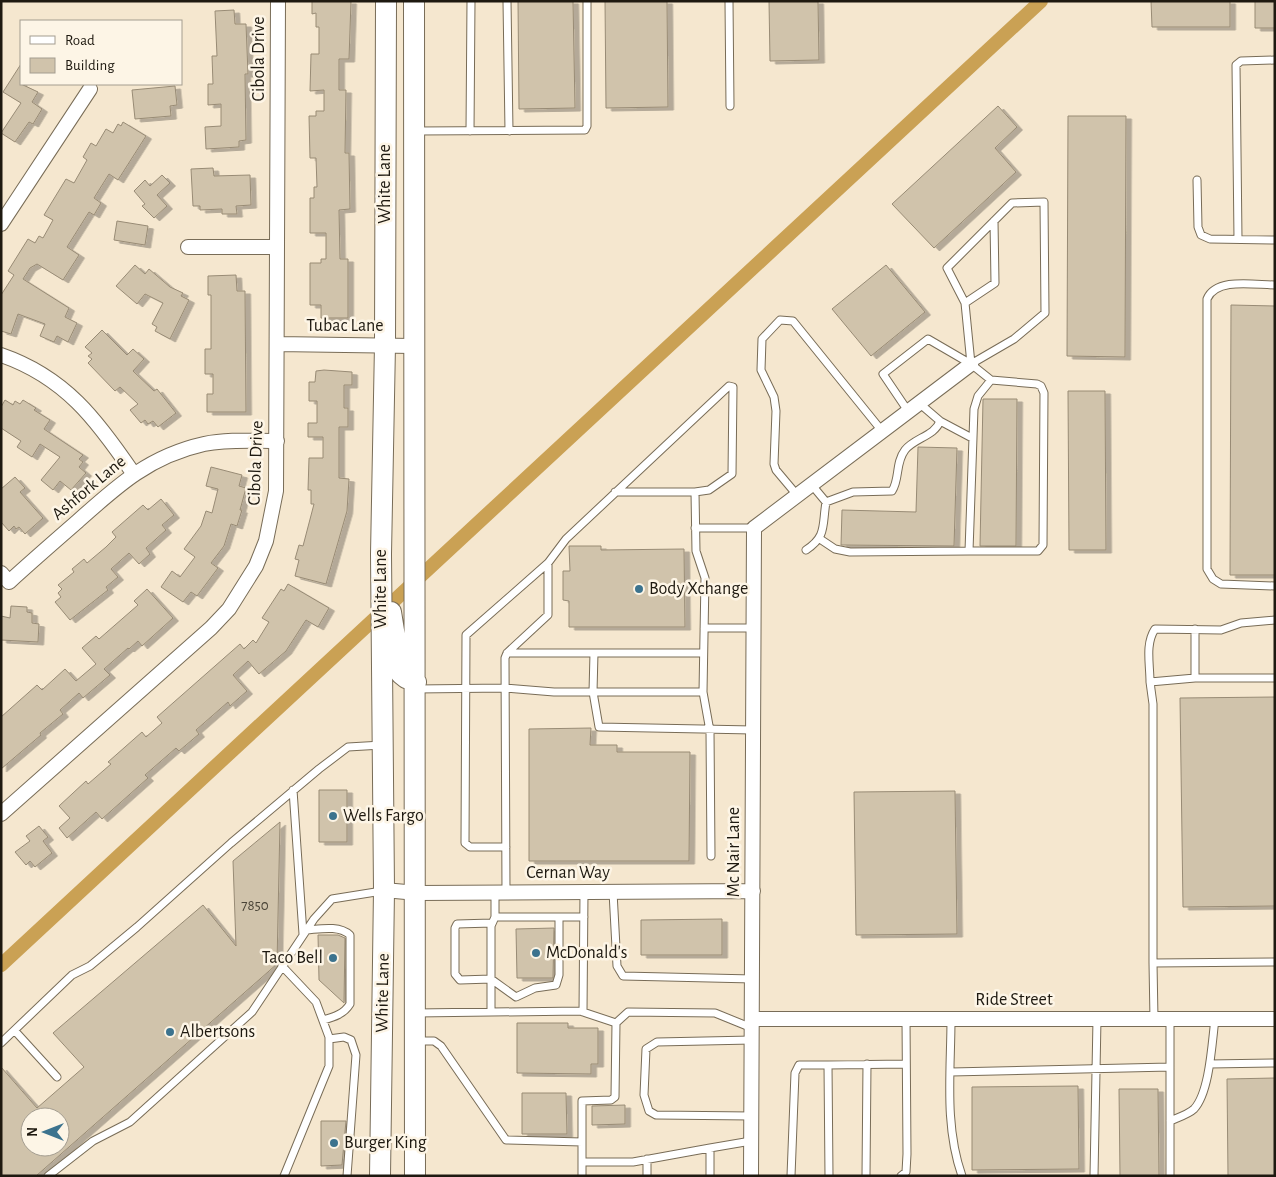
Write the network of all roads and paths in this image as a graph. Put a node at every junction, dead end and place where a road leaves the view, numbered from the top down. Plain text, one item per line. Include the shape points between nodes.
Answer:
1 (278, 1) edge
2 (386, 1) edge
3 (414, 1) edge
4 (471, 1) edge
5 (507, 1) edge
6 (587, 1) edge
7 (729, 1) edge
8 (386, 24) junction
9 (1275, 60) edge
10 (90, 89) dead end
11 (730, 106) dead end
12 (414, 127) junction
13 (470, 131) junction
14 (509, 131) junction
15 (1197, 180) dead end
16 (994, 221) junction
17 (1, 224) edge
18 (1238, 239) junction
19 (1275, 240) edge
20 (188, 247) dead end
21 (277, 248) junction
22 (1275, 286) edge
23 (965, 304) junction
24 (277, 344) junction
25 (385, 344) junction
26 (413, 346) junction
27 (1, 355) edge
28 (971, 364) junction
29 (991, 380) junction
30 (914, 407) junction
31 (940, 422) junction
32 (882, 431) junction
33 (972, 438) junction
34 (277, 440) junction
35 (134, 474) junction
36 (811, 484) junction
37 (615, 492) junction
38 (695, 492) junction
39 (797, 495) junction
40 (826, 502) junction
41 (695, 528) junction
42 (754, 528) junction
43 (820, 539) junction
44 (806, 550) dead end
45 (969, 551) junction
46 (548, 563) junction
47 (1, 573) edge
48 (1275, 586) edge
49 (1275, 620) edge
50 (704, 628) junction
51 (753, 628) junction
52 (1195, 630) junction
53 (703, 652) junction
54 (507, 653) junction
55 (594, 653) junction
56 (399, 662) junction
57 (1195, 678) junction
58 (1275, 678) edge
59 (1150, 682) junction
60 (416, 685) junction
61 (465, 688) junction
62 (505, 688) junction
63 (593, 692) junction
64 (703, 692) junction
65 (753, 730) junction
66 (710, 731) junction
67 (382, 746) junction
68 (294, 790) junction
69 (1, 814) edge
70 (506, 847) junction
71 (711, 856) dead end
72 (384, 890) junction
73 (753, 891) junction
74 (500, 892) junction
75 (584, 892) junction
76 (612, 892) junction
77 (417, 893) junction
78 (559, 917) junction
79 (584, 917) junction
80 (493, 920) junction
81 (305, 932) junction
82 (1275, 962) edge
83 (1153, 963) junction
84 (282, 966) junction
85 (491, 979) junction
86 (752, 979) junction
87 (491, 1012) junction
88 (583, 1012) junction
89 (415, 1014) junction
90 (906, 1018) junction
91 (951, 1018) junction
92 (1154, 1018) junction
93 (1097, 1019) junction
94 (1170, 1019) junction
95 (1215, 1019) junction
96 (1275, 1019) edge
97 (323, 1020) junction
98 (616, 1023) junction
99 (752, 1029) junction
100 (15, 1031) junction
101 (329, 1039) junction
102 (415, 1040) junction
103 (1, 1043) edge
104 (867, 1064) junction
105 (906, 1064) junction
106 (1210, 1064) junction
107 (1275, 1064) edge
108 (828, 1065) junction
109 (1096, 1067) junction
110 (1170, 1067) junction
111 (950, 1072) junction
112 (58, 1077) dead end
113 (751, 1116) junction
114 (1170, 1121) junction
115 (751, 1141) junction
116 (582, 1142) junction
117 (710, 1148) junction
118 (647, 1159) junction
119 (582, 1162) junction
120 (48, 1176) edge
121 (284, 1176) edge
122 (347, 1176) edge
123 (380, 1176) edge
124 (416, 1176) edge
125 (582, 1176) edge
126 (647, 1176) edge
127 (710, 1176) edge
128 (751, 1176) edge
129 (790, 1176) edge
130 (829, 1176) edge
131 (866, 1176) edge
132 (901, 1176) edge
133 (962, 1176) edge
134 (1094, 1176) edge
135 (1170, 1176) edge

1 - 21 street, Cibola Drive
2 - 8 main road, White Lane
3 - 12 main road, White Lane
4 - 13 lane
5 - 14 lane
6 - 14 lane via 588,126 585,130
7 - 11 lane
8 - 12 main road via 403,116
8 - 25 main road, White Lane
9 - 18 lane via 1241,60 1236,65
10 - 17 street
12 - 13 lane
12 - 26 main road, White Lane
13 - 14 lane
15 - 18 lane via 1201,235 1210,239
16 - 23 lane via 995,283
16 - 23 lane via 948,268
16 - 28 lane via 1012,203 1044,202 1045,313 1014,339
18 - 19 lane
20 - 21 street
21 - 24 street, Cibola Drive
22 - 48 lane via 1229,284 1214,290 1207,299 1207,569 1221,584
23 - 28 lane
24 - 25 street, Tubac Lane
24 - 34 street, Cibola Drive
25 - 26 street, Tubac Lane
25 - 56 main road, White Lane via 381,554
26 - 56 main road, White Lane via 415,552
27 - 35 street via 27,365 70,393 105,431
28 - 29 lane
28 - 30 street
28 - 30 lane via 928,339 883,374
29 - 33 lane via 975,402
29 - 45 lane via 1037,384 1043,388 1043,545 1038,551
30 - 31 lane
30 - 32 street
31 - 33 lane
31 - 40 lane via 934,431 906,449 900,458 892,491 853,492
32 - 36 street
32 - 39 lane via 793,321 780,320 762,339 761,370 774,397 776,470
33 - 45 lane
34 - 35 street, Ashfork Lane via 206,444 154,461
34 - 69 street, Cibola Drive via 276,491 266,541 256,566 234,602 211,628
35 - 47 street, Ashfork Lane via 9,582
36 - 39 street
36 - 40 lane
37 - 38 lane
37 - 38 lane via 726,386 733,387 732,474 710,490
37 - 46 lane via 566,538
38 - 41 lane
39 - 42 street
40 - 43 lane
41 - 42 lane
41 - 50 lane via 696,555 705,578
42 - 51 street, Mc Nair Lane
43 - 44 lane
43 - 45 lane via 835,549 850,552
46 - 54 lane via 548,615
46 - 61 lane via 466,635
49 - 52 lane via 1242,623 1221,630
50 - 51 lane
50 - 53 lane
51 - 65 street, Mc Nair Lane
52 - 57 lane
52 - 59 lane via 1155,629 1149,642
53 - 55 lane
53 - 64 lane
54 - 55 lane
54 - 62 lane
55 - 63 lane
56 - 60 main road, White Lane
56 - 67 main road, White Lane
57 - 58 lane
57 - 59 lane
59 - 83 lane via 1153,714
60 - 61 lane
60 - 77 main road, White Lane
61 - 62 lane
61 - 70 lane via 465,843 470,847
62 - 63 lane
62 - 70 lane
63 - 64 lane
63 - 66 lane via 601,728
64 - 66 lane
65 - 66 lane
65 - 73 street, Mc Nair Lane
66 - 71 lane
67 - 68 lane via 348,747
67 - 72 main road, White Lane
68 - 81 lane
68 - 100 lane via 137,927 90,966 72,975
70 - 74 lane
72 - 77 street, Cernan Way
72 - 81 lane via 332,899
72 - 123 main road, White Lane
73 - 76 street, Cernan Way
73 - 86 street, Mc Nair Lane
74 - 75 street, Cernan Way
74 - 77 street, Cernan Way
74 - 80 lane
75 - 76 street, Cernan Way
75 - 79 lane
76 - 86 lane via 616,966 623,976
77 - 89 main road, White Lane
78 - 79 lane
78 - 80 lane
78 - 85 lane via 559,976 556,985 534,988 516,997
79 - 88 lane
80 - 85 lane
80 - 85 lane via 460,923 454,928 454,974 457,978
81 - 84 lane
81 - 97 lane via 335,928 350,935 350,1004 339,1015
82 - 83 lane
83 - 92 lane
84 - 97 lane via 316,1002
84 - 120 lane via 252,1012 130,1122 93,1141
85 - 87 lane
86 - 99 street, Mc Nair Lane
87 - 88 lane
87 - 89 lane
88 - 98 lane
89 - 102 main road, White Lane
90 - 91 street, Ride Street
90 - 99 street, Ride Street
90 - 105 lane
91 - 93 street, Ride Street
91 - 111 lane
92 - 93 street, Ride Street
92 - 94 street, Ride Street
93 - 109 lane
94 - 95 street, Ride Street
94 - 110 lane
95 - 96 street, Ride Street
95 - 106 lane
97 - 101 lane
98 - 99 lane via 628,1012 715,1013
98 - 116 lane via 615,1097 612,1100 582,1101
99 - 113 street, Mc Nair Lane
99 - 113 lane via 657,1042 646,1049 644,1095 649,1112 656,1115
100 - 103 lane
100 - 112 lane
101 - 121 lane via 329,1066
101 - 122 lane via 344,1037 351,1040 356,1054
102 - 116 lane via 438,1043 506,1140
102 - 124 main road, White Lane
104 - 105 lane
104 - 108 lane
104 - 131 lane
105 - 132 lane via 906,1172
106 - 107 lane
106 - 114 lane via 1205,1087 1194,1109
108 - 129 lane via 799,1065 795,1074
108 - 130 lane
109 - 110 lane
109 - 111 lane
109 - 134 lane
110 - 114 lane
111 - 133 lane via 950,1125
113 - 115 street, Mc Nair Lane
114 - 135 lane
115 - 117 lane
115 - 128 street, Mc Nair Lane
116 - 119 lane
117 - 118 lane
117 - 127 lane
118 - 119 lane
118 - 126 lane
119 - 125 lane

